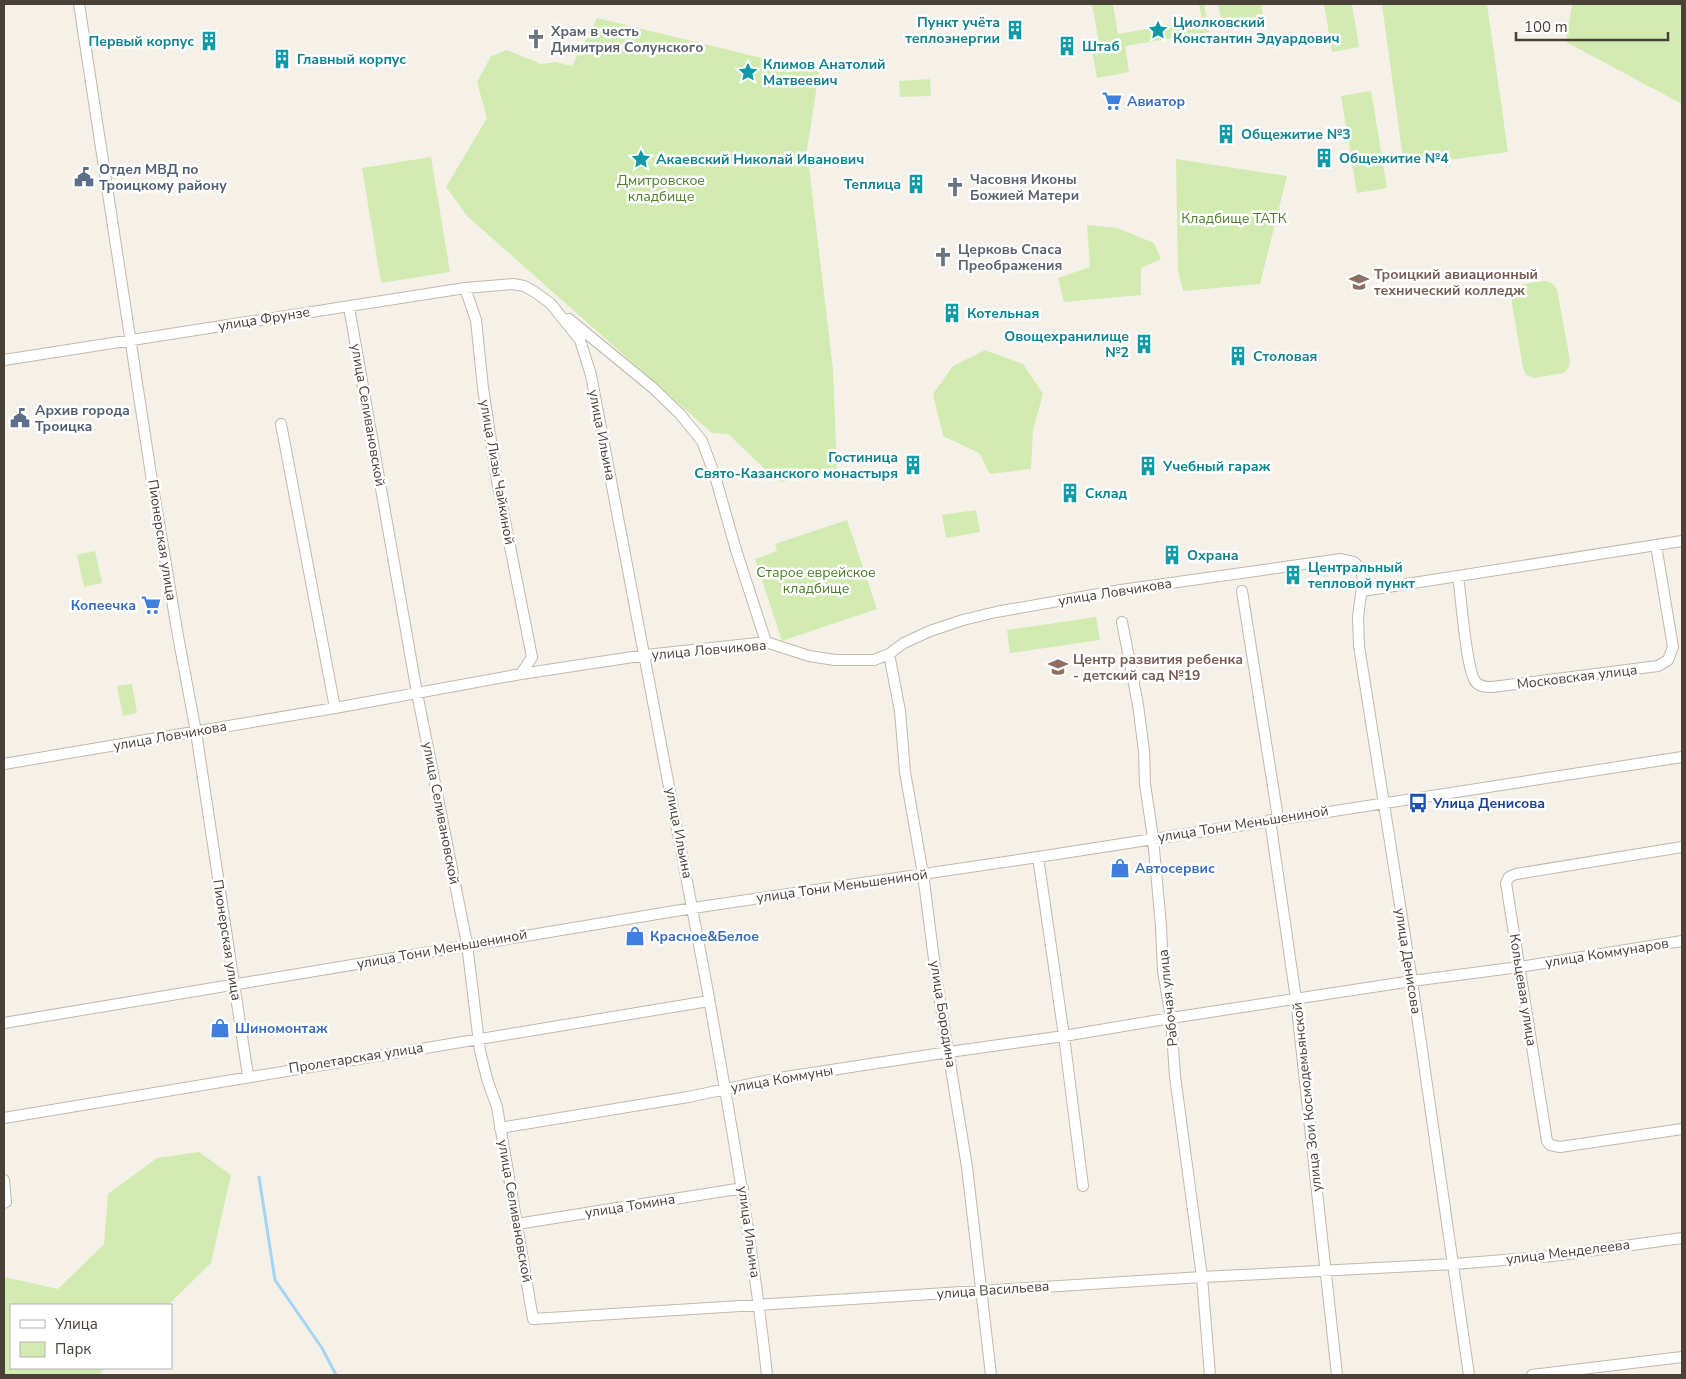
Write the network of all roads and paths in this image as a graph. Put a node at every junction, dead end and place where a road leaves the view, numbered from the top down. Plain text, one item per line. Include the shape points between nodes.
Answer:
1 (79, 4) edge
2 (524, 286) joint
3 (465, 288) junction
4 (550, 304) junction
5 (349, 307) junction
6 (130, 340) junction
7 (4, 360) edge
8 (281, 424) dead end
9 (1682, 541) edge
10 (1656, 545) junction
11 (1341, 559) joint
12 (1458, 576) junction
13 (1362, 591) junction
14 (1242, 592) dead end
15 (1122, 622) dead end
16 (766, 642) junction
17 (889, 654) junction
18 (646, 655) junction
19 (532, 657) junction
20 (544, 670) junction
21 (521, 674) junction
22 (417, 693) junction
23 (335, 708) junction
24 (196, 732) junction
25 (1682, 757) edge
26 (4, 764) edge
27 (1383, 803) junction
28 (1274, 819) junction
29 (1153, 838) junction
30 (1682, 848) edge
31 (1038, 857) junction
32 (923, 874) junction
33 (693, 908) junction
34 (1682, 940) edge
35 (467, 944) junction
36 (1519, 967) junction
37 (1412, 982) junction
38 (234, 984) junction
39 (1296, 999) junction
40 (709, 1000) junction
41 (1171, 1018) junction
42 (4, 1023) edge
43 (1064, 1036) junction
44 (479, 1038) junction
45 (949, 1052) junction
46 (248, 1076) junction
47 (726, 1088) junction
48 (4, 1118) edge
49 (500, 1128) junction
50 (1682, 1129) edge
51 (4, 1180) edge
52 (1083, 1186) dead end
53 (743, 1188) junction
54 (5, 1203) edge
55 (518, 1224) junction
56 (1682, 1238) edge
57 (1454, 1264) junction
58 (1326, 1271) junction
59 (1202, 1277) junction
60 (982, 1290) junction
61 (760, 1304) junction
62 (533, 1319) joint
63 (1682, 1357) edge
64 (768, 1375) edge
65 (991, 1375) edge
66 (1210, 1375) edge
67 (1337, 1375) edge
68 (1469, 1375) edge
69 (1532, 1375) edge

1 - 6 street, Пионерская улица
2 - 3 street, улица Фрунзе
2 - 4 street, улица Ильина
3 - 5 street, улица Фрунзе
3 - 19 street, улица Лизы Чайкиной via 476,320 497,482
4 - 16 street, улица Ильина via 653,388 702,441
4 - 18 street, улица Ильина via 580,340 591,375
5 - 6 street, улица Фрунзе
5 - 22 street, улица Селивановской
6 - 7 street, улица Фрунзе
6 - 24 street, Пионерская улица via 162,547
8 - 23 street
9 - 10 street
10 - 12 street
10 - 12 street, Московская улица via 1673,647 1668,660 1658,666 1492,688 1479,685 1470,666
11 - 13 street, улица Денисова via 1354,562 1361,569
11 - 17 street, улица Ловчикова via 1121,590 996,612 930,631
12 - 13 street
13 - 27 street, улица Денисова via 1358,617 1359,646
14 - 28 street
15 - 29 street, Рабочая улица via 1138,705 1144,784
16 - 17 street, улица Ловчикова via 809,656 835,660 874,660
16 - 18 street, улица Ловчикова
17 - 32 street, улица Бородина
18 - 20 street, улица Ловчикова
18 - 33 street, улица Ильина
19 - 20 street
19 - 21 street
20 - 21 street, улица Ловчикова
21 - 22 street, улица Ловчикова
22 - 23 street, улица Ловчикова
22 - 35 street, улица Селивановской
23 - 24 street, улица Ловчикова
24 - 26 street, улица Ловчикова
24 - 38 street, Пионерская улица
25 - 27 street, улица Тони Меньшениной
27 - 28 street, улица Тони Меньшениной
27 - 37 street, улица Денисова
28 - 29 street, улица Тони Меньшениной
28 - 39 street, улица Зои Космодемьянской
29 - 31 street, улица Тони Меньшениной
29 - 41 street, Рабочая улица via 1163,971
30 - 36 street, Кольцевая улица via 1509,877 1506,883
31 - 32 street, улица Тони Меньшениной
31 - 43 street
32 - 33 street, улица Тони Меньшениной
32 - 45 street, улица Бородина
33 - 35 street, улица Тони Меньшениной
33 - 40 street, улица Ильина
34 - 36 street, улица Коммунаров
35 - 38 street, улица Тони Меньшениной
35 - 44 street, улица Селивановской
36 - 37 street, улица Коммунаров
36 - 50 street, Кольцевая улица via 1550,1145 1560,1147
37 - 39 street, улица Коммуны
37 - 57 street, улица Денисова
38 - 42 street, улица Тони Меньшениной
38 - 46 street, Пионерская улица
39 - 41 street, улица Коммуны
39 - 58 street, улица Зои Космодемьянской
40 - 44 street, Пролетарская улица
40 - 47 street, улица Ильина
41 - 43 street, улица Коммуны
41 - 59 street, Рабочая улица via 1175,1076
43 - 45 street, улица Коммуны
43 - 52 street
44 - 46 street, Пролетарская улица
44 - 49 street, улица Селивановской
45 - 47 street, улица Коммуны
45 - 60 street, улица Бородина
46 - 48 street, Пролетарская улица
47 - 49 street, улица Коммуны
47 - 53 street, улица Ильина
49 - 55 street, улица Селивановской
51 - 54 street
53 - 55 street, улица Томина
53 - 61 street, улица Ильина
55 - 62 street, улица Селивановской
56 - 57 street, улица Менделеева via 1554,1256
57 - 58 street, улица Васильева
57 - 68 street, улица Денисова
58 - 59 street, улица Васильева
58 - 67 street, улица Зои Космодемьянской
59 - 60 street, улица Васильева
59 - 66 street, Рабочая улица
60 - 61 street, улица Васильева
60 - 65 street, улица Бородина
61 - 62 street, улица Васильева
61 - 64 street, улица Ильина
63 - 69 street

